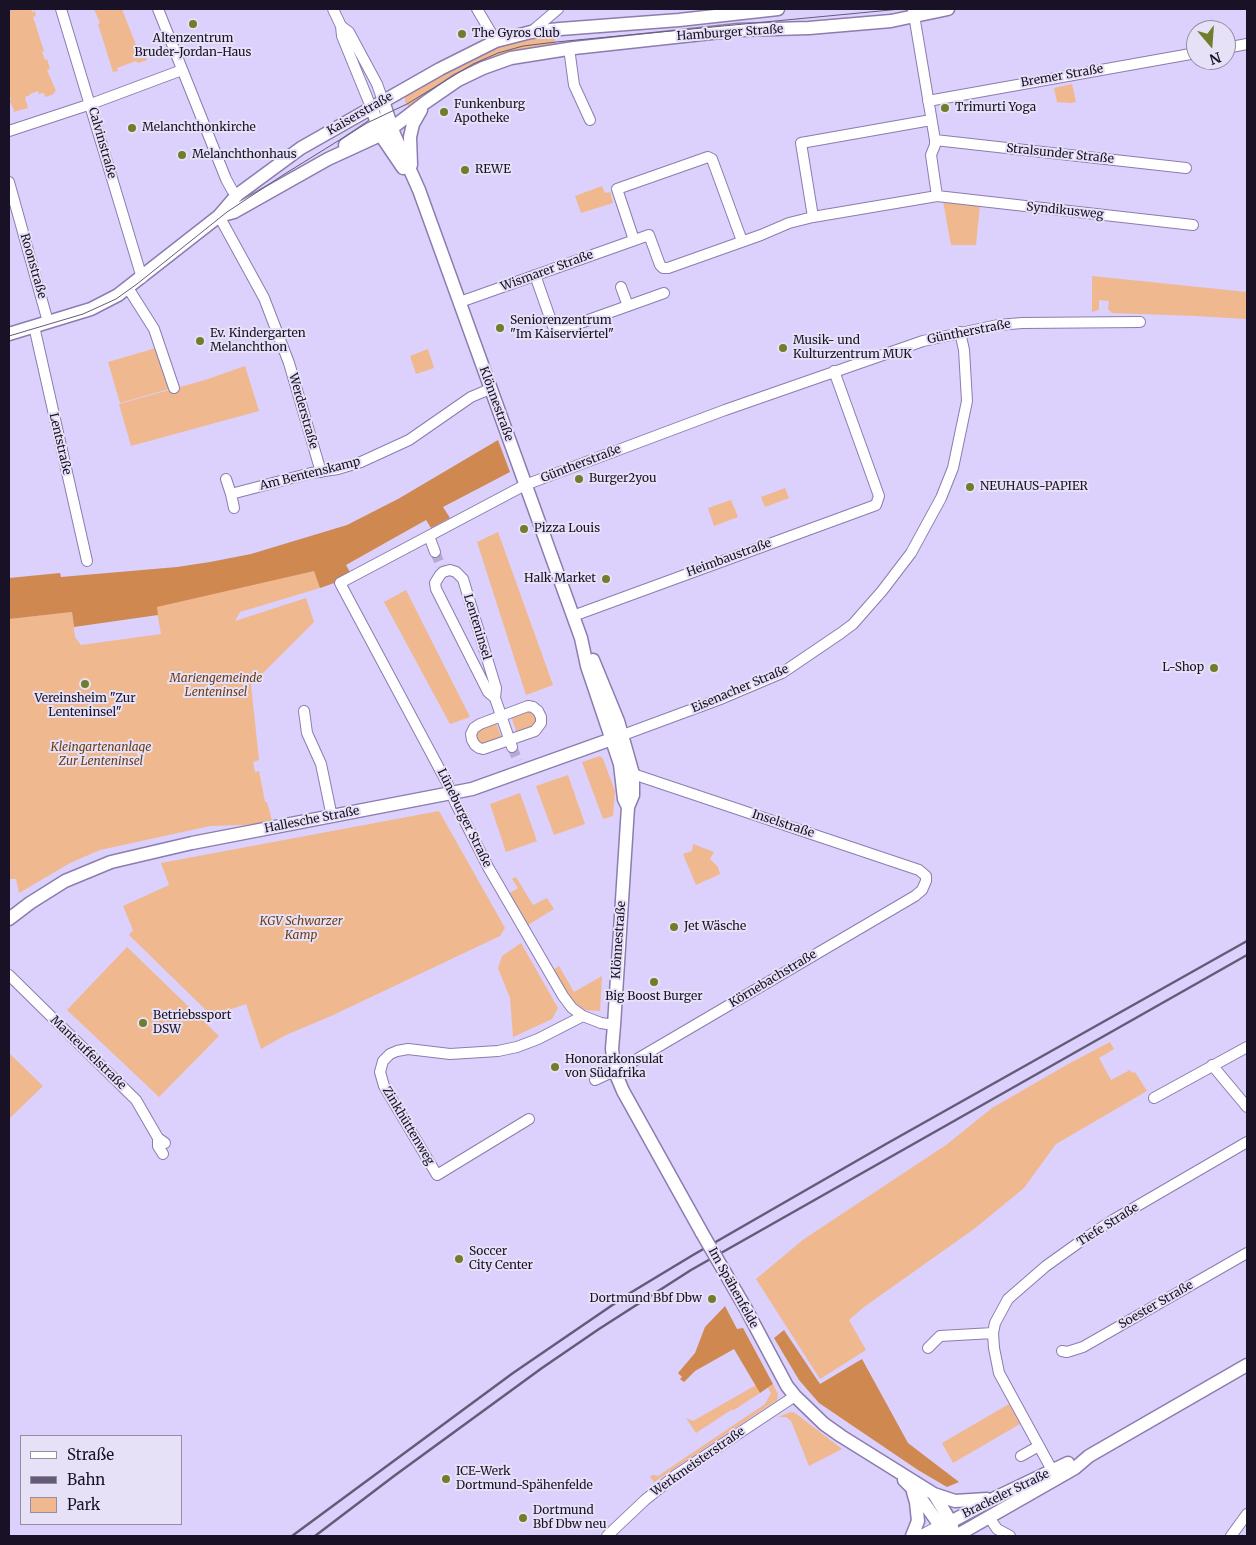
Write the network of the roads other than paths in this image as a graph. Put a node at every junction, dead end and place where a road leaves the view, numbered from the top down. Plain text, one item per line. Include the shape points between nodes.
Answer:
1 (61, 9) edge
2 (158, 9) edge
3 (333, 9) edge
4 (476, 9) edge
5 (558, 9) edge
6 (778, 9) edge
7 (948, 9) edge
8 (914, 13) edge
9 (341, 26) junction
10 (531, 32) junction
11 (516, 35) joint
12 (496, 41) junction
13 (569, 48) junction
14 (1186, 55) edge
15 (182, 70) junction
16 (383, 101) junction
17 (928, 101) junction
18 (426, 102) junction
19 (91, 104) junction
20 (371, 107) junction
21 (590, 120) dead end
22 (931, 120) junction
23 (384, 126) junction
24 (9, 131) edge
25 (935, 140) junction
26 (1186, 168) dead end
27 (410, 170) junction
28 (9, 182) edge
29 (237, 195) junction
30 (937, 196) junction
31 (219, 216) junction
32 (813, 217) junction
33 (1193, 225) dead end
34 (634, 240) junction
35 (742, 241) junction
36 (535, 275) junction
37 (142, 278) junction
38 (621, 287) dead end
39 (128, 288) junction
40 (664, 293) dead end
41 (460, 302) junction
42 (628, 306) junction
43 (48, 322) junction
44 (1140, 322) dead end
45 (34, 326) junction
46 (960, 332) junction
47 (9, 334) edge
48 (834, 371) junction
49 (174, 388) dead end
50 (490, 389) junction
51 (321, 472) junction
52 (226, 479) dead end
53 (525, 485) junction
54 (231, 494) junction
55 (234, 508) dead end
56 (429, 536) junction
57 (435, 552) tunnel mouth
58 (87, 561) dead end
59 (340, 583) joint
60 (573, 616) junction
61 (495, 698) junction
62 (304, 711) dead end
63 (502, 716) junction
64 (617, 737) junction
65 (511, 743) junction
66 (633, 774) junction
67 (452, 793) junction
68 (628, 807) junction
69 (332, 817) junction
70 (926, 881) joint
71 (9, 919) edge
72 (9, 975) edge
73 (582, 1016) junction
74 (614, 1025) junction
75 (1247, 1047) edge
76 (1212, 1065) junction
77 (615, 1072) junction
78 (595, 1080) dead end
79 (1154, 1098) dead end
80 (1247, 1107) edge
81 (529, 1119) dead end
82 (1247, 1142) edge
83 (163, 1154) dead end
84 (1247, 1253) edge
85 (993, 1333) junction
86 (928, 1348) dead end
87 (1062, 1351) dead end
88 (1247, 1365) edge
89 (795, 1396) junction
90 (1039, 1446) junction
91 (1021, 1456) dead end
92 (1089, 1456) junction
93 (893, 1469) junction
94 (1052, 1470) junction
95 (911, 1488) junction
96 (934, 1494) junction
97 (995, 1498) junction
98 (1247, 1514) edge
99 (989, 1517) junction
100 (946, 1524) junction
101 (607, 1536) edge
102 (912, 1536) edge
103 (924, 1536) edge
104 (955, 1536) edge
105 (1010, 1536) edge
106 (1231, 1536) edge

1 - 19 street, Calvinstraße
2 - 15 street
3 - 9 street
4 - 12 street
5 - 10 street
6 - 10 main road, Hamburger Straße
7 - 8 main road, Hamburger Straße
8 - 13 main road, Hamburger Straße via 864,24 739,30
8 - 17 street
9 - 16 street via 349,32
9 - 20 street via 342,36
10 - 11 main road, Hamburger Straße
11 - 12 main road, Kaiserstraße
12 - 16 main road, Kaiserstraße
13 - 18 main road, Hamburger Straße via 511,58 483,68 458,80
13 - 21 street via 574,85
14 - 17 street, Bremer Straße
15 - 19 street
15 - 29 street via 229,185
16 - 20 main road, Kaiserstraße
16 - 23 main road, Klönnestraße
17 - 22 street
18 - 23 main road
18 - 27 main road via 413,124
19 - 24 street
19 - 37 street, Calvinstraße
20 - 23 main road, Klönnestraße
20 - 29 main road, Kaiserstraße via 301,148
22 - 25 street
22 - 32 street via 801,143
23 - 27 main road, Klönnestraße
23 - 31 main road, Kaiserstraße via 234,212
25 - 26 street, Stralsunder Straße
25 - 30 street via 931,155
27 - 41 main road, Klönnestraße
28 - 43 street, Roonstraße
29 - 31 main road, Kaiserstraße
30 - 32 street, Syndikusweg
30 - 33 street, Syndikusweg
31 - 37 main road, Kaiserstraße
31 - 51 street, Werderstraße via 264,298 289,362
32 - 35 street, Syndikusweg
34 - 35 street via 649,235 663,268
34 - 35 street via 616,189 708,157 712,159
34 - 36 street, Wismarer Straße
36 - 41 street, Wismarer Straße
36 - 42 street via 555,332
37 - 39 main road, Kaiserstraße
38 - 42 street
39 - 43 main road, Kaiserstraße via 91,309
39 - 49 street via 154,330
40 - 42 street
41 - 50 main road, Klönnestraße
43 - 45 main road, Kaiserstraße
44 - 46 street, Güntherstraße via 1022,323
45 - 47 main road, Kaiserstraße
45 - 58 street, Lentstraße
46 - 48 street, Güntherstraße
46 - 64 street, Eisenacher Straße via 967,402 953,468 918,540 882,591 847,628 782,673
48 - 53 street, Güntherstraße
48 - 60 street, Heimbaustraße via 879,496 876,505
50 - 51 street, Am Bentenskamp via 471,397 393,448 361,462
50 - 53 main road, Klönnestraße
51 - 54 street, Am Bentenskamp
52 - 54 street
53 - 56 street, Güntherstraße
53 - 60 main road, Klönnestraße
54 - 55 street
56 - 57 street
56 - 59 street, Güntherstraße
59 - 67 street, Lüneburger Straße
60 - 64 main road, Klönnestraße via 581,638 587,644
61 - 61 street, Lenteninsel via 488,692 436,589 435,583 442,569 456,572 463,579 496,688
61 - 63 street, Lenteninsel
62 - 69 street via 307,733 321,764
63 - 65 street, Lenteninsel
63 - 65 street via 474,728 472,740 483,749
63 - 65 street via 528,706 534,707 541,717 542,723 535,731
64 - 66 main road, Klönnestraße
64 - 67 main road, Hallesche Straße via 520,767 477,788
64 - 68 main road, Klönnestraße via 624,799
66 - 68 main road, Klönnestraße via 633,795
66 - 70 street, Inselstraße via 919,870 926,876
67 - 69 main road, Hallesche Straße
67 - 73 street, Lüneburger Straße via 488,867 523,928 563,996
68 - 74 main road, Klönnestraße
69 - 71 main road, Hallesche Straße via 111,862 65,881
70 - 77 street, Körnebachstraße via 915,896
72 - 83 street, Manteuffelstraße via 136,1100 161,1140 158,1146
73 - 74 street, Lüneburger Straße
73 - 81 street, Zinkhüttenweg via 517,1047 474,1054 408,1049 390,1054 381,1066 384,1086 437,1175
74 - 77 main road, Klönnestraße via 612,1049
75 - 76 street
76 - 79 street
76 - 80 street
77 - 78 street
77 - 89 main road, Im Spähenfelde, bridge
82 - 85 street, Tiefe Straße via 1113,1220 1046,1266 1008,1299
84 - 87 street, Soester Straße via 1083,1347
85 - 86 street via 940,1336
85 - 90 street, Tiefe Straße via 999,1373
88 - 92 main road, Brackeler Straße
89 - 93 main road, Im Spähenfelde via 824,1424
89 - 101 street, Werkmeisterstraße via 676,1475
90 - 91 street
90 - 94 street, Tiefe Straße
92 - 94 main road, Brackeler Straße
92 - 99 main road, Brackeler Straße via 1075,1468
93 - 95 main road, Im Spähenfelde
93 - 96 main road, Im Spähenfelde
94 - 97 main road, Brackeler Straße
95 - 100 main road, Im Spähenfelde
95 - 102 main road via 918,1521
96 - 97 main road via 960,1501
96 - 100 main road, Im Spähenfelde
97 - 100 main road, Brackeler Straße
98 - 106 street
99 - 104 main road, Brackeler Straße
99 - 105 street via 997,1529
100 - 103 highway, Brackeler Straße
100 - 104 main road, Im Spähenfelde

